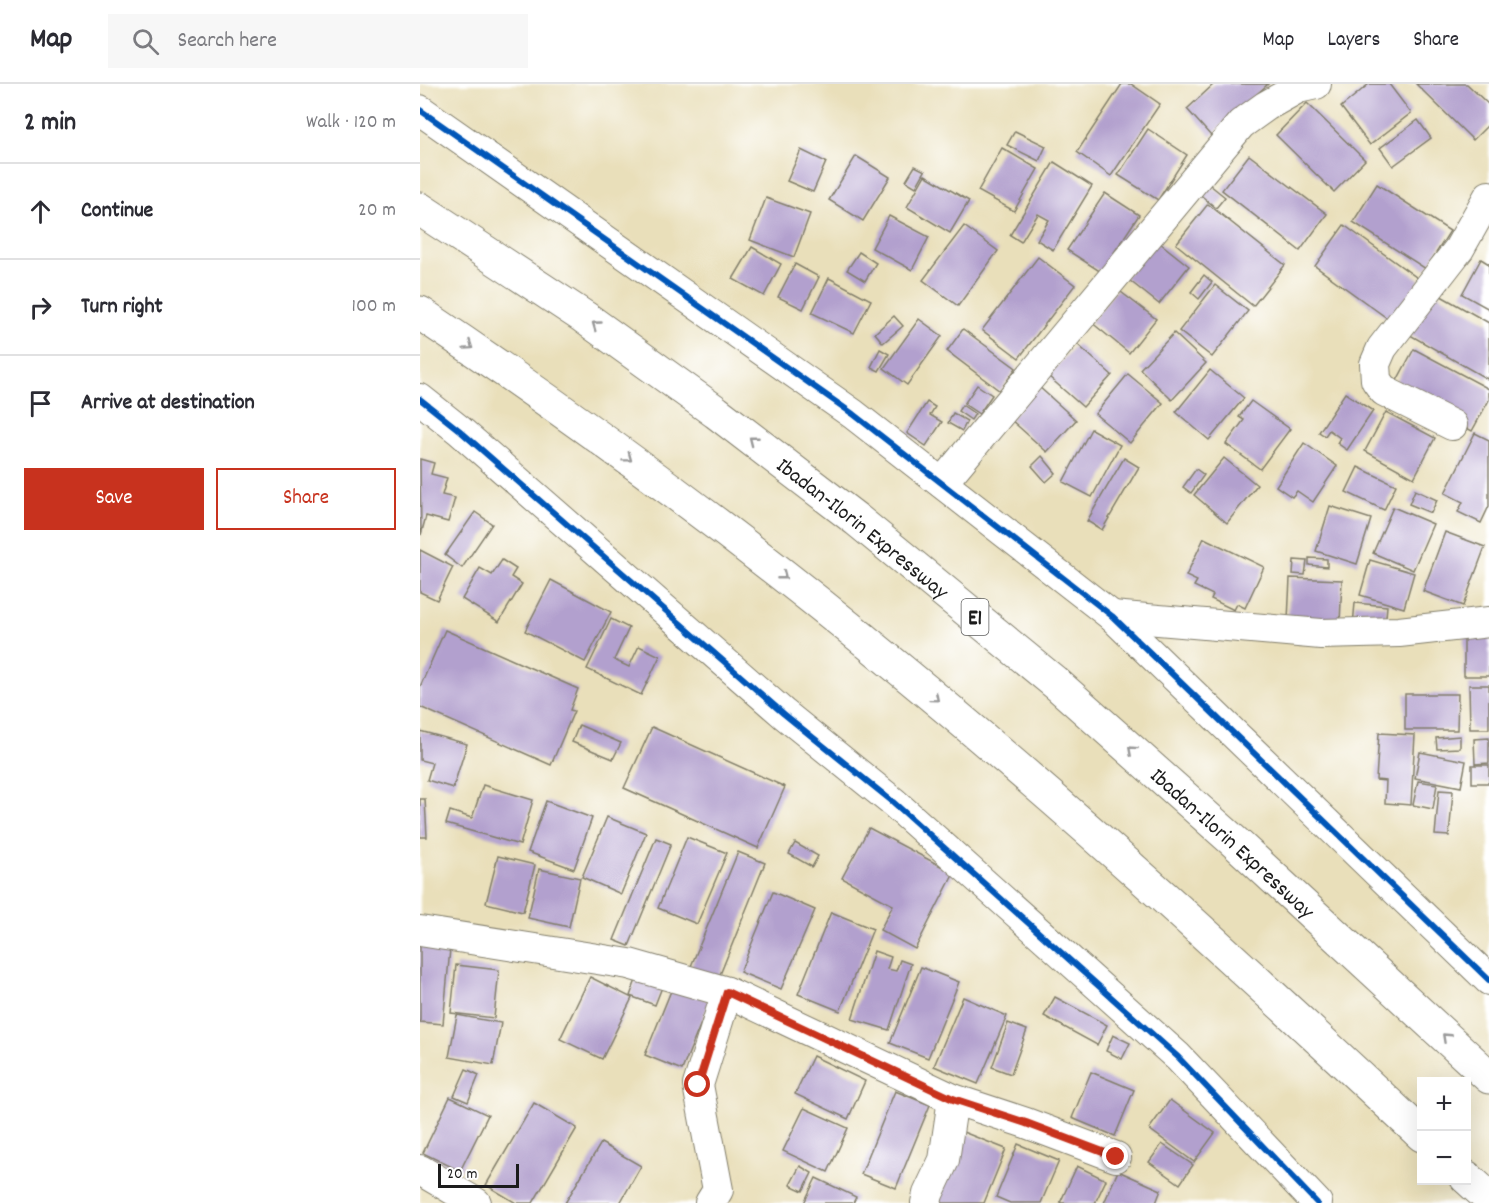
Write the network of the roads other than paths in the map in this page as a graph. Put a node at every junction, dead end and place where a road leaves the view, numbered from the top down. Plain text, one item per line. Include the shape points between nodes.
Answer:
1 (1303, 85) edge
2 (420, 110) edge
3 (1489, 196) edge
4 (420, 209) edge
5 (420, 313) edge
6 (420, 399) edge
7 (1452, 425) dead end
8 (942, 483) junction
9 (1112, 616) junction
10 (1489, 622) edge
11 (420, 931) edge
12 (1489, 980) edge
13 (727, 992) junction
14 (1489, 1077) edge
15 (953, 1099) junction
16 (1418, 1131) edge
17 (1116, 1157) dead end
18 (420, 1170) edge
19 (1471, 1181) edge
20 (1489, 1198) edge
21 (476, 1203) edge
22 (710, 1203) edge
23 (926, 1203) edge
24 (1317, 1203) edge

1 - 8 street via 1241,124
2 - 8 street via 853,414
3 - 7 street via 1459,249 1382,348 1375,364 1376,380 1384,391
14 -> 4 highway, Ibadan-Ilorin Expressway / E1 via 1067,692 903,558 716,412 584,317
5 -> 16 highway via 610,445 894,664 1136,873
6 - 24 street via 784,714 911,818 1178,1057
8 - 9 street
9 - 10 street via 1321,634 1399,632
9 - 12 street
11 - 13 street via 628,964
13 - 15 street
13 - 22 street via 698,1085 718,1190
15 - 17 street
15 - 23 street via 944,1160
18 - 21 street
19 - 20 highway

